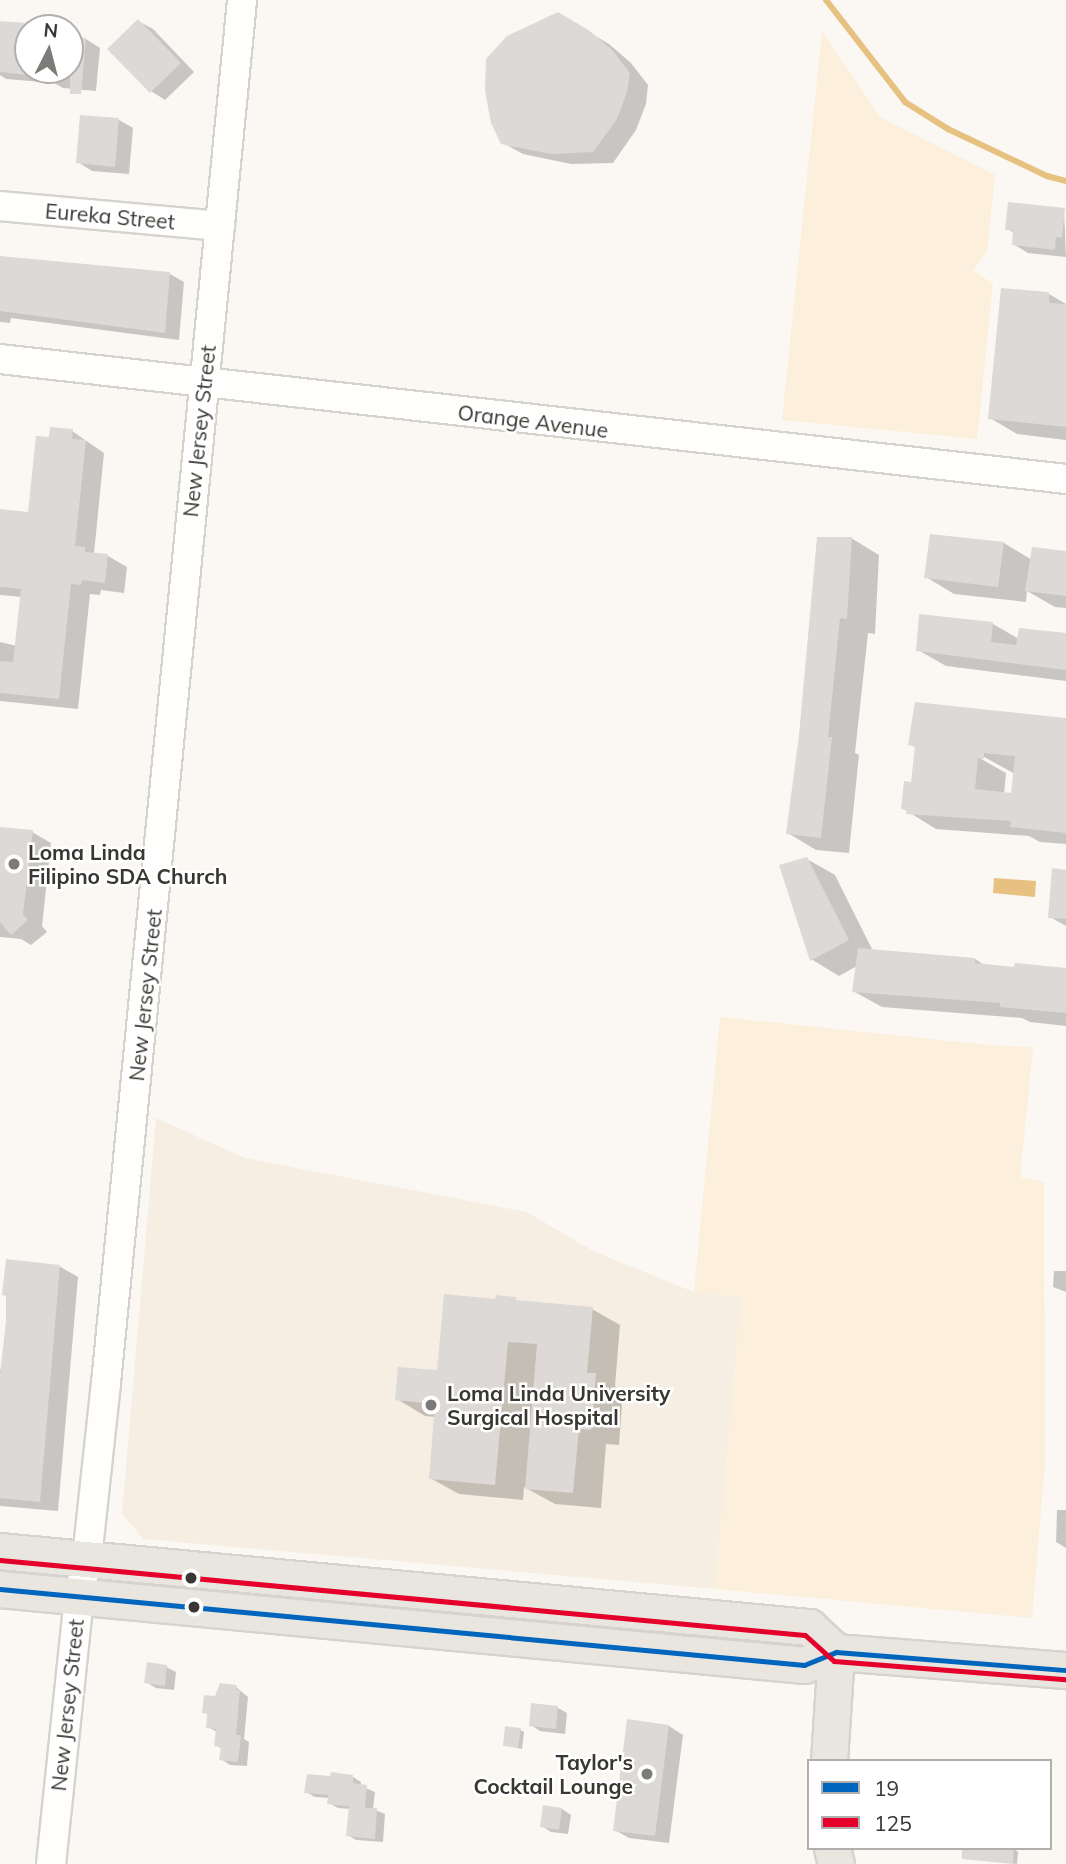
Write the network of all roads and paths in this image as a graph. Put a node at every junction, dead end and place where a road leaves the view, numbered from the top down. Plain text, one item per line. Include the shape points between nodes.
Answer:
1 (242, 0) edge
2 (0, 206) edge
3 (220, 226) junction
4 (0, 359) edge
5 (203, 383) junction
6 (1066, 479) edge
7 (0, 1551) edge
8 (87, 1558) junction
9 (0, 1589) edge
10 (79, 1596) junction
11 (836, 1652) junction
12 (1066, 1670) edge
13 (829, 1759) edge
14 (51, 1864) edge

1 - 3 street, New Jersey Street
2 - 3 street, Eureka Street
3 - 5 street, New Jersey Street
4 - 5 street, Orange Avenue
5 - 6 street, Orange Avenue
5 - 8 street, New Jersey Street
7 - 8 main road
8 - 10 street, New Jersey Street
8 - 11 main road via 809,1628
9 - 10 main road
10 - 11 main road via 804,1665
10 - 14 street, New Jersey Street
11 - 12 main road
11 - 13 main road

